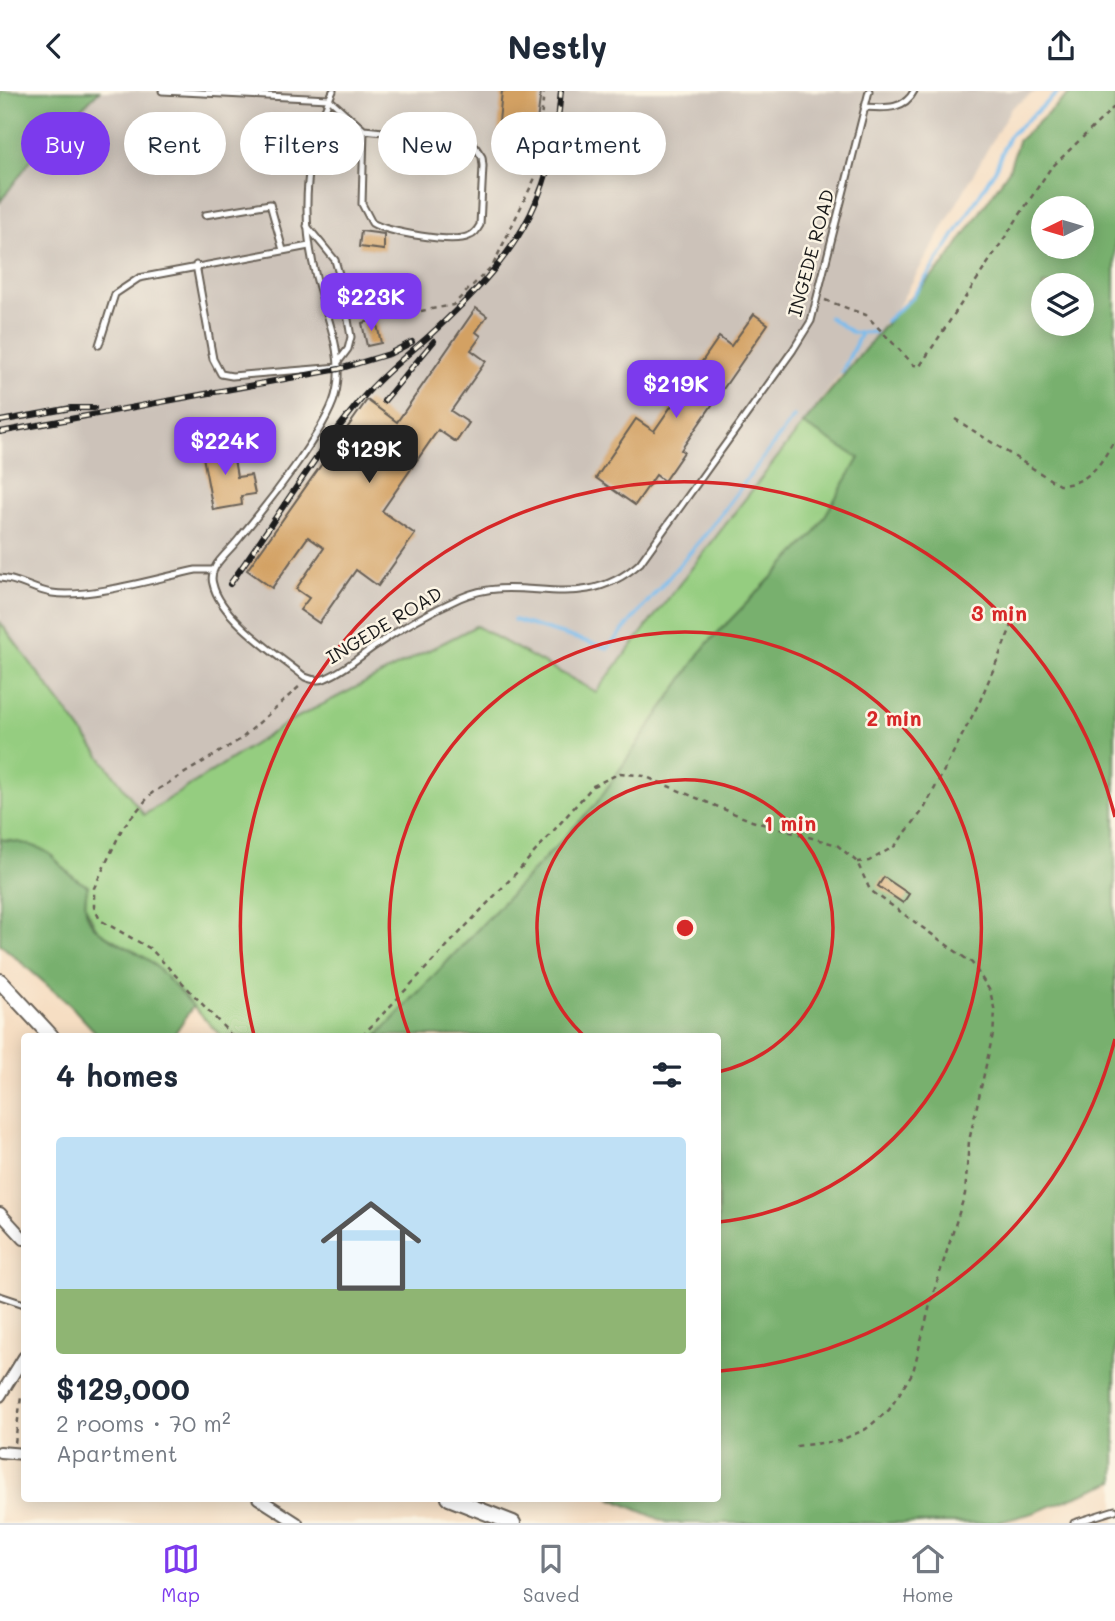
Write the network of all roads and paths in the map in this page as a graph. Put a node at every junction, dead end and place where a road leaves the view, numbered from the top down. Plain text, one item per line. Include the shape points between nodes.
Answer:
1 (162, 91) edge
2 (333, 91) edge
3 (869, 91) edge
4 (914, 91) edge
5 (330, 99) junction
6 (1115, 106) edge
7 (864, 107) junction
8 (344, 112) edge
9 (364, 130) joint
10 (205, 215) dead end
11 (307, 226) junction
12 (309, 246) junction
13 (283, 250) junction
14 (196, 265) junction
15 (819, 298) junction
16 (99, 345) dead end
17 (339, 364) junction
18 (955, 419) dead end
19 (1115, 439) edge
20 (214, 570) junction
21 (0, 578) edge
22 (1018, 611) dead end
23 (309, 678) junction
24 (857, 862) junction
25 (0, 981) edge
26 (48, 1033) edge
27 (229, 1033) edge
28 (365, 1033) edge
29 (0, 1213) edge
30 (21, 1237) edge
31 (0, 1296) edge
32 (21, 1303) edge
33 (21, 1362) edge
34 (0, 1396) edge
35 (21, 1397) edge
36 (796, 1446) dead end
37 (0, 1452) edge
38 (19, 1454) edge
39 (264, 1502) edge
40 (459, 1502) edge
41 (1115, 1510) edge
42 (297, 1523) edge
43 (513, 1523) edge
44 (1074, 1523) edge

1 - 5 lane
2 - 5 lane
3 - 7 lane, INGEDE ROAD
4 - 7 lane via 896,107
5 - 8 lane
5 - 11 lane via 313,150
6 - 15 path via 1050,169 920,366 866,315
7 - 15 lane, INGEDE ROAD
9 - 9 lane via 362,204 372,223 444,238 466,238 476,232 483,166 474,145
10 - 13 lane via 271,205
11 - 12 lane
11 - 17 lane via 335,260 351,337
12 - 13 lane
12 - 17 lane
13 - 14 lane
14 - 16 lane via 127,284 108,307
14 - 17 lane via 212,359 221,374
15 - 23 lane, INGEDE ROAD via 793,351 650,551 628,573 591,590 495,589 471,594 379,643 327,678
17 - 20 lane via 335,397 322,425
18 - 19 path via 1059,485 1074,485 1090,476
20 - 21 lane via 77,594 52,593
20 - 23 lane, INGEDE ROAD via 215,591 230,613
22 - 24 path via 980,701 924,809 895,846 870,861
23 - 27 path via 242,739 152,793 123,827 94,888 94,907 100,920 151,949
24 - 28 path via 837,845 752,821 644,776 612,775 593,786
24 - 36 path via 870,890 972,963 990,991 995,1023 969,1141 965,1194 913,1372 889,1410 866,1429 839,1441
25 - 26 street
29 - 30 street
31 - 32 lane
33 - 34 street
35 - 38 path
37 - 38 street
39 - 42 street
40 - 43 street
41 - 44 lane

